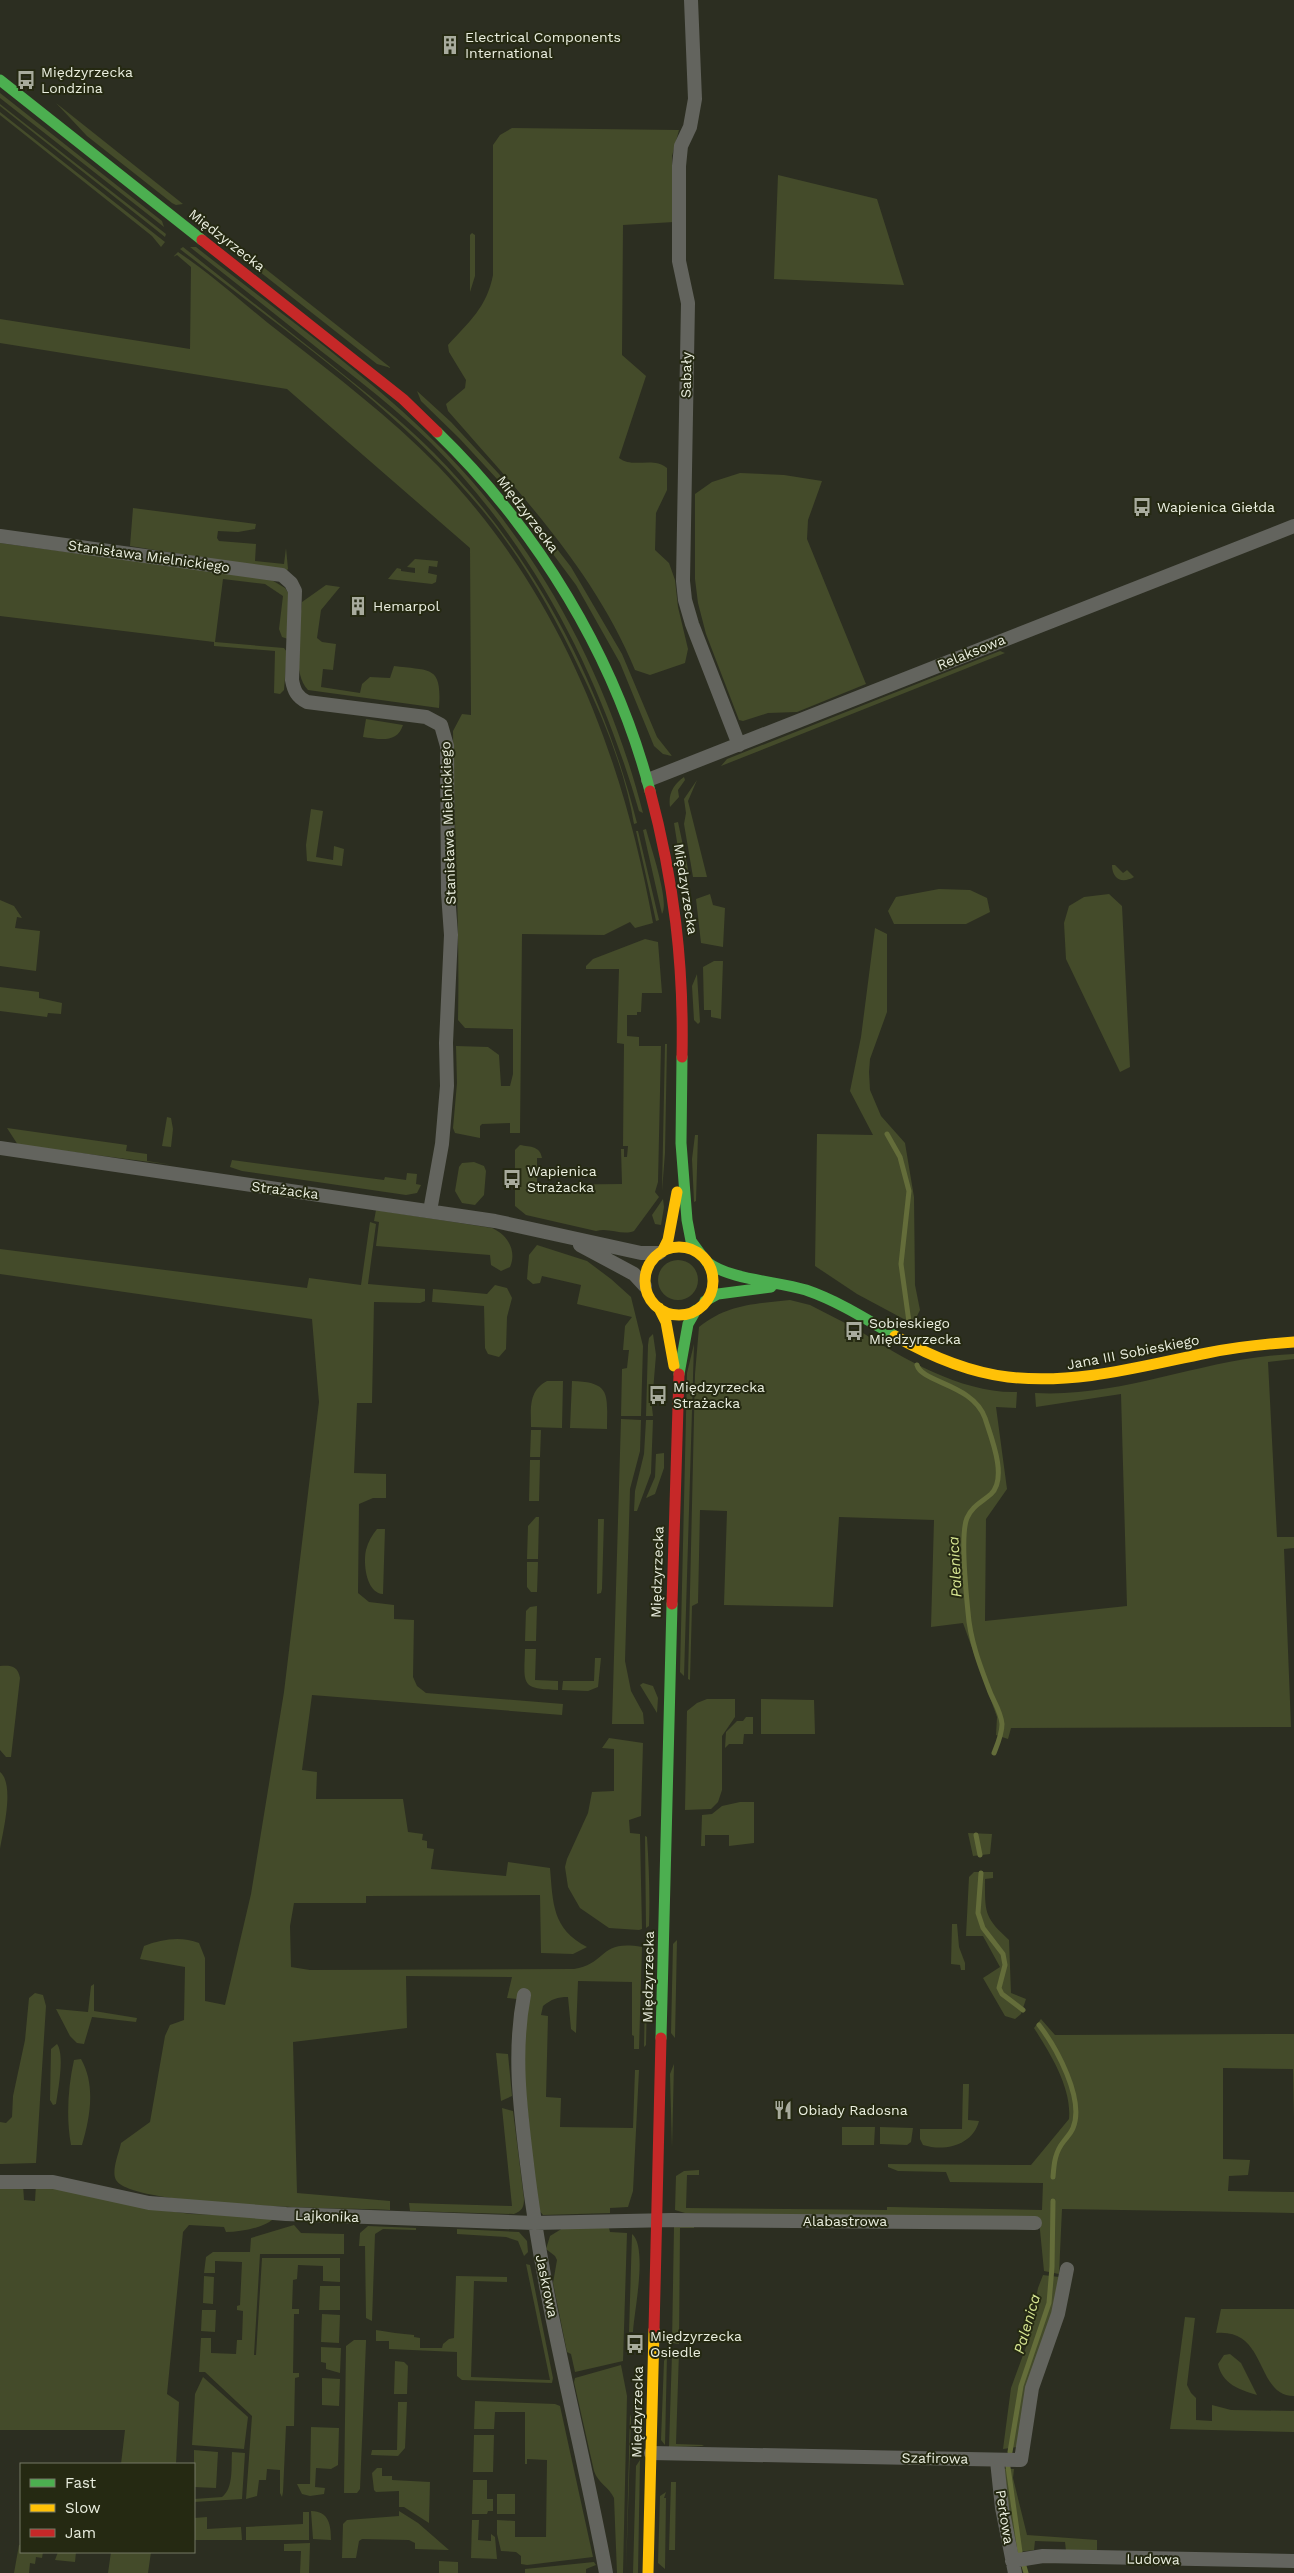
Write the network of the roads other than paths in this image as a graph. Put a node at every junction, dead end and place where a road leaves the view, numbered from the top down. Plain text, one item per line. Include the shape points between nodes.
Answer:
1 (691, 0) edge
2 (0, 80) edge
3 (1294, 526) edge
4 (0, 536) edge
5 (739, 745) junction
6 (648, 780) junction
7 (0, 1148) edge
8 (681, 1168) junction
9 (430, 1211) junction
10 (568, 1239) junction
11 (660, 1253) junction
12 (704, 1259) junction
13 (645, 1286) junction
14 (788, 1286) junction
15 (705, 1301) junction
16 (658, 1308) junction
17 (696, 1310) junction
18 (1294, 1342) edge
19 (677, 1382) junction
20 (524, 1995) dead end
21 (0, 2182) edge
22 (656, 2220) junction
23 (534, 2222) junction
24 (1034, 2223) dead end
25 (1067, 2269) dead end
26 (651, 2453) junction
27 (997, 2461) junction
28 (1294, 2561) edge
29 (1208, 2566) edge
30 (1014, 2567) edge
31 (606, 2573) edge
32 (648, 2573) edge

1 - 5 street, Sabały via 695,99 690,127 681,146 679,175 679,261 688,303 683,581 692,624
2 - 6 main road, Międzyrzecka via 391,389 477,472 522,527 577,611 626,712
3 - 5 street, Relaksowa
4 - 9 street, Stanisława Mielnickiego via 282,576 296,591 292,680 301,699 426,717 441,725 447,746 451,935 447,1086 442,1144
5 - 6 street, Relaksowa
6 - 8 main road, Międzyrzecka via 670,872 681,955
7 - 9 street, Strażacka
8 - 11 main road, Międzyrzecka via 670,1235
8 - 12 main road, Międzyrzecka via 690,1236
9 - 10 street, Strażacka via 495,1221
10 - 11 street, Strażacka via 641,1254
10 - 13 street, Strażacka via 634,1274
11 - 12 main road via 682,1247 693,1250
11 - 13 main road via 647,1268
12 - 14 main road, Jana III Sobieskiego via 722,1272
12 - 15 main road via 712,1281
13 - 16 main road via 648,1296
14 - 15 main road, Jana III Sobieskiego via 735,1291
14 - 18 main road, Jana III Sobieskiego via 834,1302 946,1362 996,1376 1028,1380 1090,1378 1234,1349
15 - 17 main road
16 - 17 main road via 678,1314
16 - 19 main road, Międzyrzecka via 666,1322
17 - 19 main road, Międzyrzecka via 688,1324
19 - 22 main road, Międzyrzecka
20 - 23 street, Jaskrowa via 517,2068
21 - 23 street, Lajkonika via 53,2182 149,2203 220,2210
22 - 23 street, Lajkonika
22 - 24 street, Alabastrowa
22 - 26 main road, Międzyrzecka
23 - 31 street, Jaskrowa
25 - 27 street, Szafirowa via 1058,2314 1032,2388 1024,2457 1022,2460
26 - 27 street, Szafirowa via 992,2458
26 - 32 main road, Międzyrzecka
27 - 30 street, Perłowa
28 - 29 street, Ludowa
29 - 30 street, Ludowa via 1043,2556

